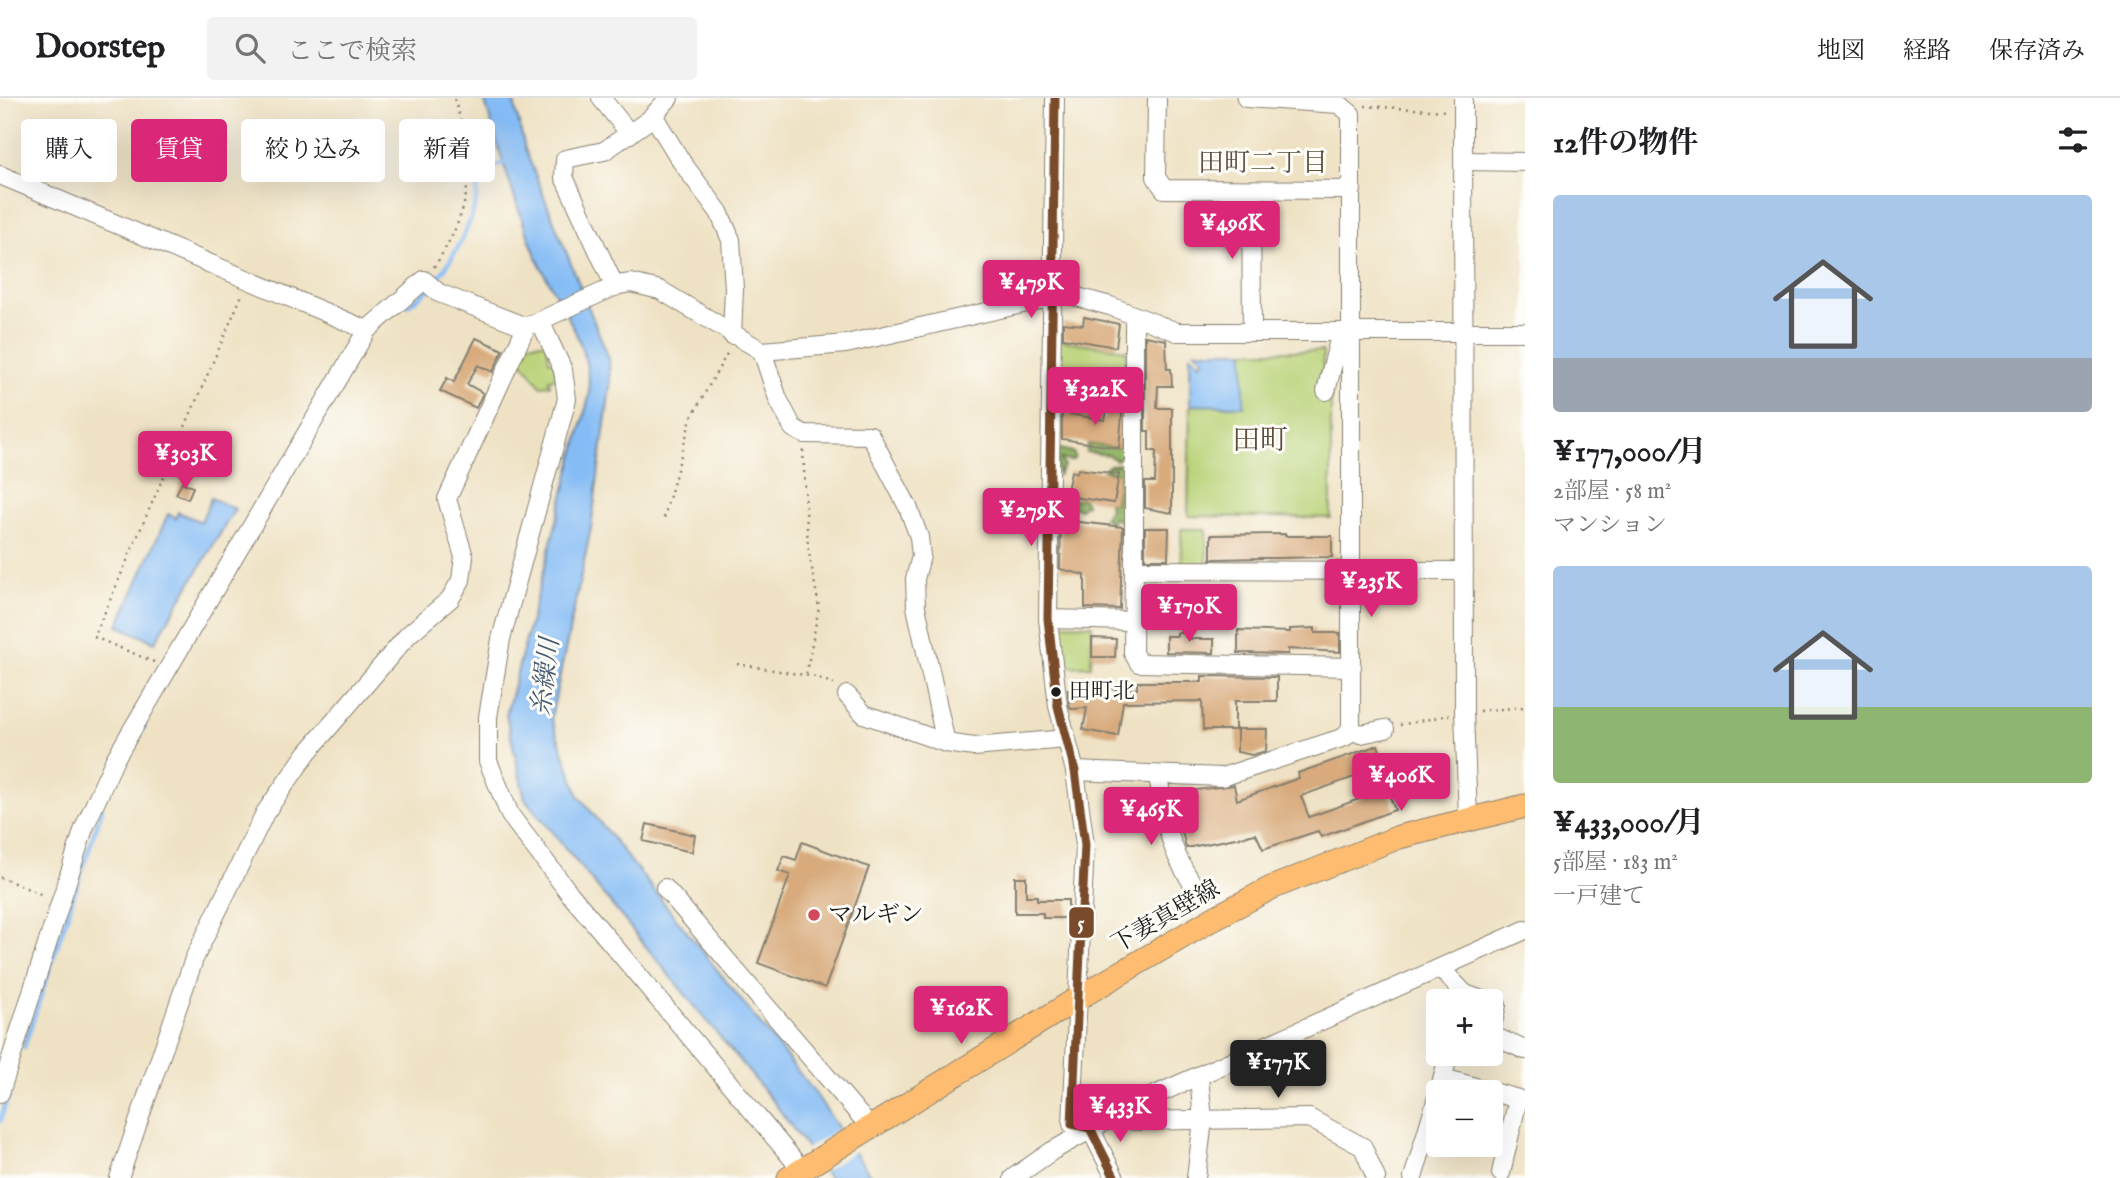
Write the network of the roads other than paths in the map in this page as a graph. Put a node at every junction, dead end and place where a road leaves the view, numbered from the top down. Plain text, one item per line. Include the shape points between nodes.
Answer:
1 (601, 98) edge
2 (669, 98) edge
3 (1055, 98) edge
4 (1157, 98) edge
5 (1246, 98) edge
6 (1253, 98) edge
7 (1463, 105) edge
8 (653, 115) junction
9 (630, 134) junction
10 (1464, 162) junction
11 (1525, 162) edge
12 (0, 175) edge
13 (1251, 190) junction
14 (1352, 190) junction
15 (611, 289) junction
16 (1052, 296) junction
17 (1134, 316) junction
18 (537, 322) junction
19 (367, 330) junction
20 (1252, 331) junction
21 (1346, 332) junction
22 (1464, 332) junction
23 (1525, 332) edge
24 (734, 337) junction
25 (762, 351) junction
26 (1326, 391) dead end
27 (1134, 570) junction
28 (1351, 570) junction
29 (1464, 571) junction
30 (1048, 619) junction
31 (1133, 621) junction
32 (1352, 667) junction
33 (847, 695) road end
34 (1388, 728) road end
35 (1350, 730) junction
36 (1066, 739) junction
37 (946, 743) junction
38 (1075, 771) junction
39 (1158, 776) junction
40 (1525, 806) edge
41 (1468, 818) junction
42 (665, 888) dead end
43 (1200, 894) dead end
44 (1525, 930) edge
45 (1440, 968) junction
46 (1457, 989) edge
47 (1080, 997) junction
48 (1503, 1039) edge
49 (1525, 1050) edge
50 (1199, 1077) junction
51 (0, 1093) edge
52 (1503, 1097) edge
53 (1118, 1113) junction
54 (1203, 1120) junction
55 (1090, 1128) junction
56 (867, 1129) junction
57 (1426, 1135) edge
58 (800, 1171) edge
59 (1501, 1173) dead end
60 (119, 1178) edge
61 (1013, 1178) edge
62 (1115, 1178) edge
63 (1196, 1178) edge
64 (1376, 1178) edge
65 (1413, 1178) edge

1 - 9 street
2 - 8 street
3 - 16 street
4 - 13 street via 1158,184 1172,190
5 - 6 street
6 - 14 street via 1339,104 1348,109
7 - 10 street
8 - 9 street
8 - 24 street via 719,212 731,240
9 - 15 street via 604,152 565,159 562,167
10 - 11 street
10 - 22 street
12 - 19 street
13 - 14 street
13 - 20 street
14 - 21 street
15 - 18 street
15 - 24 street via 631,283 660,290
16 - 17 street via 1066,294
16 - 25 street via 846,344
16 - 30 street
17 - 20 street via 1177,332
17 - 27 street
18 - 19 street via 429,286
18 - 58 street via 563,370 567,399 500,639 488,717 488,761 510,815 570,894
18 - 60 street via 447,499 464,557 461,580 450,599 408,635 307,753 265,813 194,958
19 - 51 street via 167,668 98,794
20 - 21 street
21 - 22 street
21 - 26 street
21 - 28 street
22 - 23 street
22 - 29 street
24 - 25 street
25 - 37 street via 788,422 804,434 870,435 908,507 921,556 915,579 916,607
27 - 28 street
27 - 31 street
28 - 29 street
28 - 32 street
29 - 41 street
30 - 31 street
30 - 36 street
31 - 32 street via 1133,653 1145,665
32 - 35 street
33 - 37 street via 864,714
34 - 35 street via 1361,734
35 - 39 street via 1345,737 1245,772 1199,779
36 - 37 street via 974,747
36 - 38 street
38 - 39 street
38 - 47 street via 1085,845
39 - 43 street via 1173,852
40 - 41 main road, 下妻真壁線
41 - 47 main road, 下妻真壁線 via 1399,837 1271,888
42 - 56 street
44 - 45 street
45 - 46 street
45 - 50 street
47 - 55 street via 1072,1124
47 - 56 main road, 下妻真壁線
48 - 49 street
50 - 53 street
50 - 54 street
52 - 59 street via 1518,1099
53 - 54 street via 1134,1121
53 - 55 street
54 - 63 street
54 - 64 street via 1309,1118 1363,1147
55 - 61 street
55 - 62 street
56 - 58 main road, 下妻真壁線
57 - 65 street

